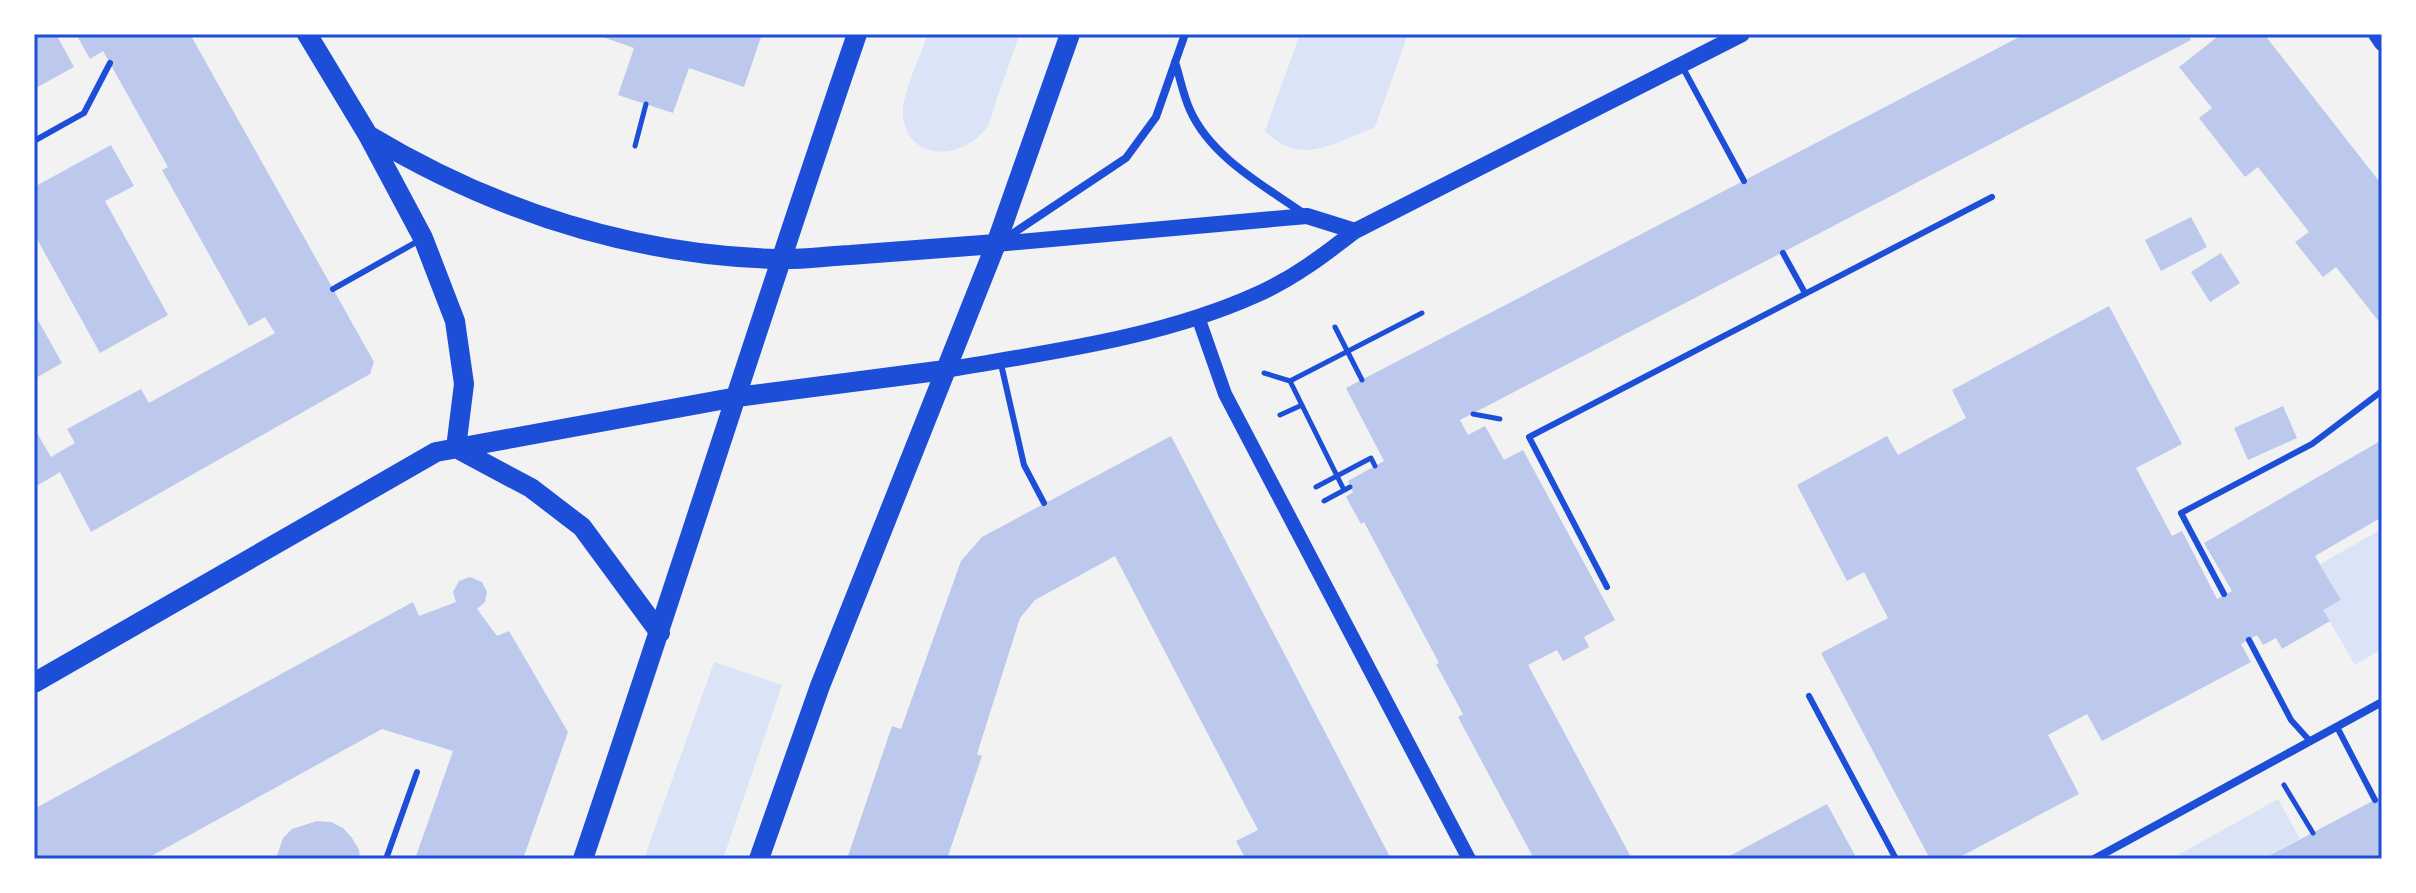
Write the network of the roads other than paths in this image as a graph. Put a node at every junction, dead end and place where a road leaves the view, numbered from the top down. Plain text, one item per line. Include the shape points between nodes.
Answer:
1 (307, 34) edge
2 (857, 34) edge
3 (1070, 34) edge
4 (1185, 34) edge
5 (1742, 34) edge
6 (2376, 34) edge
7 (2382, 43) edge
8 (1175, 62) junction
9 (110, 63) dead end
10 (1681, 64) junction
11 (368, 135) junction
12 (34, 141) edge
13 (1744, 181) dead end
14 (1992, 197) dead end
15 (1307, 216) junction
16 (1355, 231) junction
17 (423, 238) junction
18 (996, 244) junction
19 (1783, 253) dead end
20 (780, 260) junction
21 (333, 289) dead end
22 (1805, 293) junction
23 (1198, 317) junction
24 (1000, 360) junction
25 (945, 370) junction
26 (2382, 391) edge
27 (737, 397) junction
28 (456, 448) junction
29 (1044, 503) dead end
30 (1607, 587) dead end
31 (2224, 594) dead end
32 (660, 633) junction
33 (2249, 640) dead end
34 (34, 683) edge
35 (1809, 696) dead end
36 (2382, 702) edge
37 (2337, 727) junction
38 (2310, 741) junction
39 (417, 772) dead end
40 (2375, 800) dead end
41 (386, 859) edge
42 (583, 859) edge
43 (759, 859) edge
44 (1469, 859) edge
45 (1896, 859) edge
46 (2094, 859) edge

1 - 11 main road
2 - 20 main road
3 - 18 main road
4 - 8 street
5 - 10 main road
6 - 7 main road
8 - 15 street via 1190,111 1212,144
8 - 18 street via 1156,117 1126,158
9 - 12 lane via 84,113
10 - 13 lane
10 - 16 main road
11 - 17 main road
11 - 20 main road via 477,191 576,228 686,253
14 - 22 lane
15 - 16 main road
15 - 18 main road
16 - 23 main road via 1300,272
17 - 21 lane
17 - 28 main road via 461,351 464,384
18 - 20 main road
18 - 25 main road
19 - 22 lane
20 - 27 main road
22 - 30 lane via 1529,437
23 - 24 main road
23 - 44 street via 1225,394
24 - 25 main road
24 - 29 lane via 1024,465
25 - 27 main road
25 - 43 main road via 820,686
26 - 31 lane via 2312,444 2181,513
27 - 28 main road
27 - 32 main road
28 - 32 main road via 531,488 582,527
28 - 34 main road via 436,452
32 - 42 main road
33 - 38 lane via 2291,720
35 - 45 lane
36 - 37 street
37 - 38 street
37 - 40 lane
38 - 46 street
39 - 41 lane

